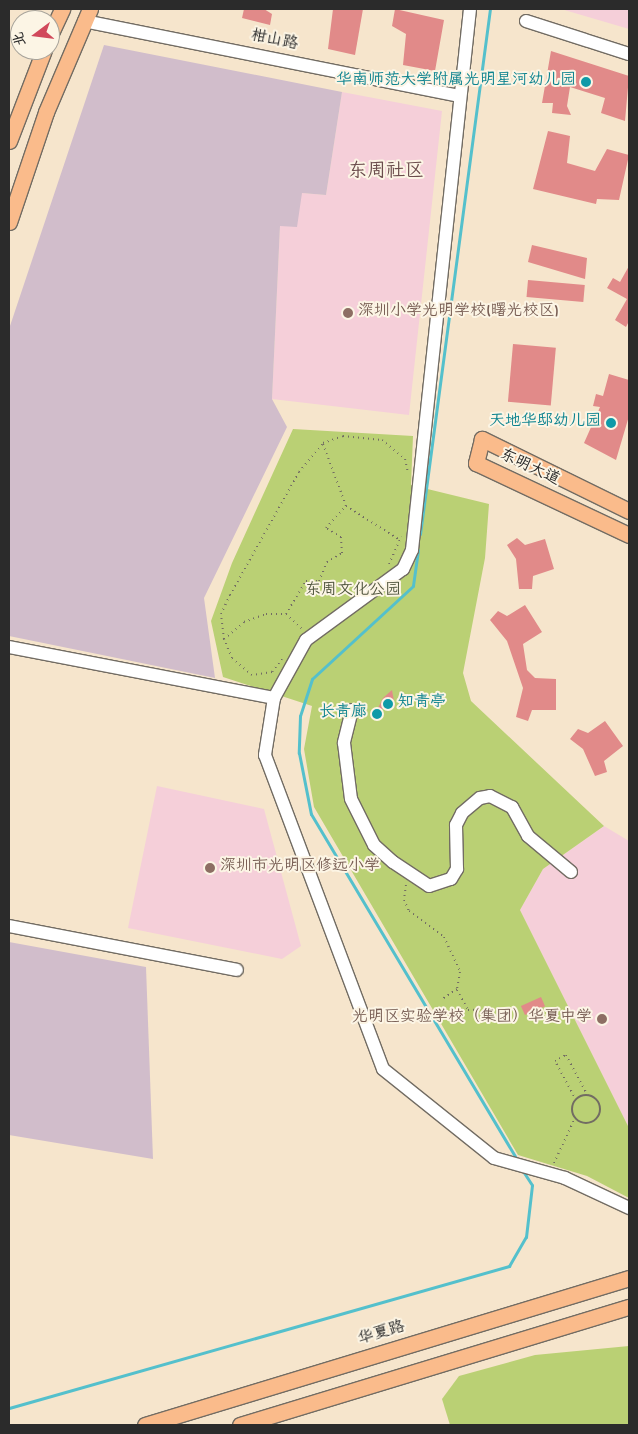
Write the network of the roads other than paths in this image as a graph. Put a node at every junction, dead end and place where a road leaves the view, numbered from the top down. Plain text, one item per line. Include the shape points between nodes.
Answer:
1 (470, 9) edge
2 (87, 15) edge
3 (526, 21) dead end
4 (629, 54) edge
5 (40, 60) edge
6 (458, 96) junction
7 (12, 122) edge
8 (9, 141) edge
9 (9, 222) edge
10 (629, 511) edge
11 (629, 535) edge
12 (9, 647) edge
13 (274, 698) junction
14 (352, 710) dead end
15 (571, 872) dead end
16 (9, 926) edge
17 (237, 970) dead end
18 (629, 1208) edge
19 (629, 1278) edge
20 (629, 1307) edge
21 (145, 1425) edge
22 (240, 1425) edge

1 - 6 street
2 - 6 street, 柑山路
2 - 9 main road via 46,112
3 - 4 street
5 - 7 main road
6 - 13 street via 412,550 403,569 308,630
7 - 8 main road
10 - 11 main road, 东明大道 via 482,439 476,464
12 - 13 street
13 - 18 street via 265,755 383,1069 494,1158 549,1174
14 - 15 street via 344,743 351,799 374,845 412,876 428,886 452,878 457,869 456,825 474,801 490,796 512,807 528,836
16 - 17 street
19 - 21 main road, 华夏路
20 - 22 main road

